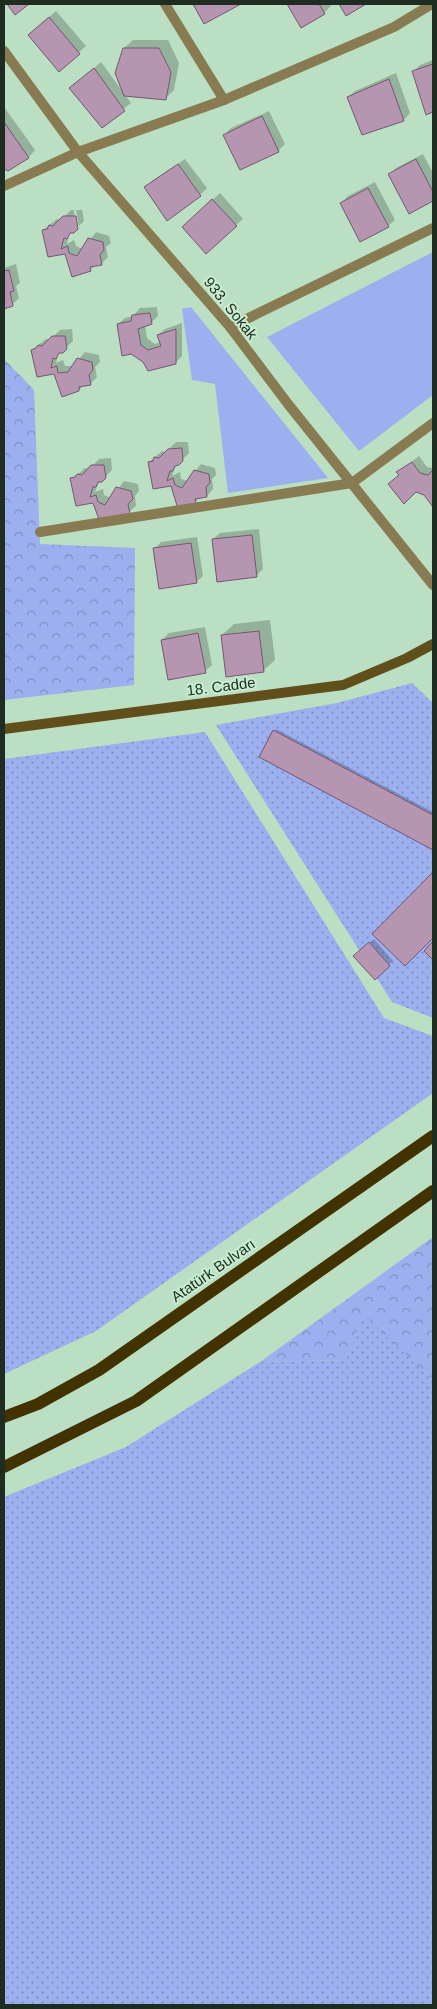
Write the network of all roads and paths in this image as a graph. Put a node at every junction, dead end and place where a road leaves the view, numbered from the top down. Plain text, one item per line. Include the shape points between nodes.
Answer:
1 (165, 4) edge
2 (432, 4) edge
3 (4, 51) edge
4 (224, 100) junction
5 (78, 152) junction
6 (4, 186) edge
7 (433, 228) edge
8 (230, 327) junction
9 (433, 423) edge
10 (352, 483) junction
11 (40, 532) dead end
12 (433, 586) edge
13 (433, 644) edge
14 (4, 729) edge
15 (433, 1136) edge
16 (433, 1191) edge
17 (4, 1417) edge
18 (4, 1467) edge

1 - 4 street
2 - 4 street via 394,27
3 - 5 street, 933. Sokak
4 - 5 street
5 - 6 street
5 - 8 street, 933. Sokak
7 - 8 street
8 - 10 street, 933. Sokak
9 - 10 street
10 - 11 street
10 - 12 street, 933. Sokak
13 - 14 street, 18. Cadde via 343,685
15 - 17 main road, Atatürk Bulvarı via 99,1370 38,1404
16 - 18 main road via 136,1401

